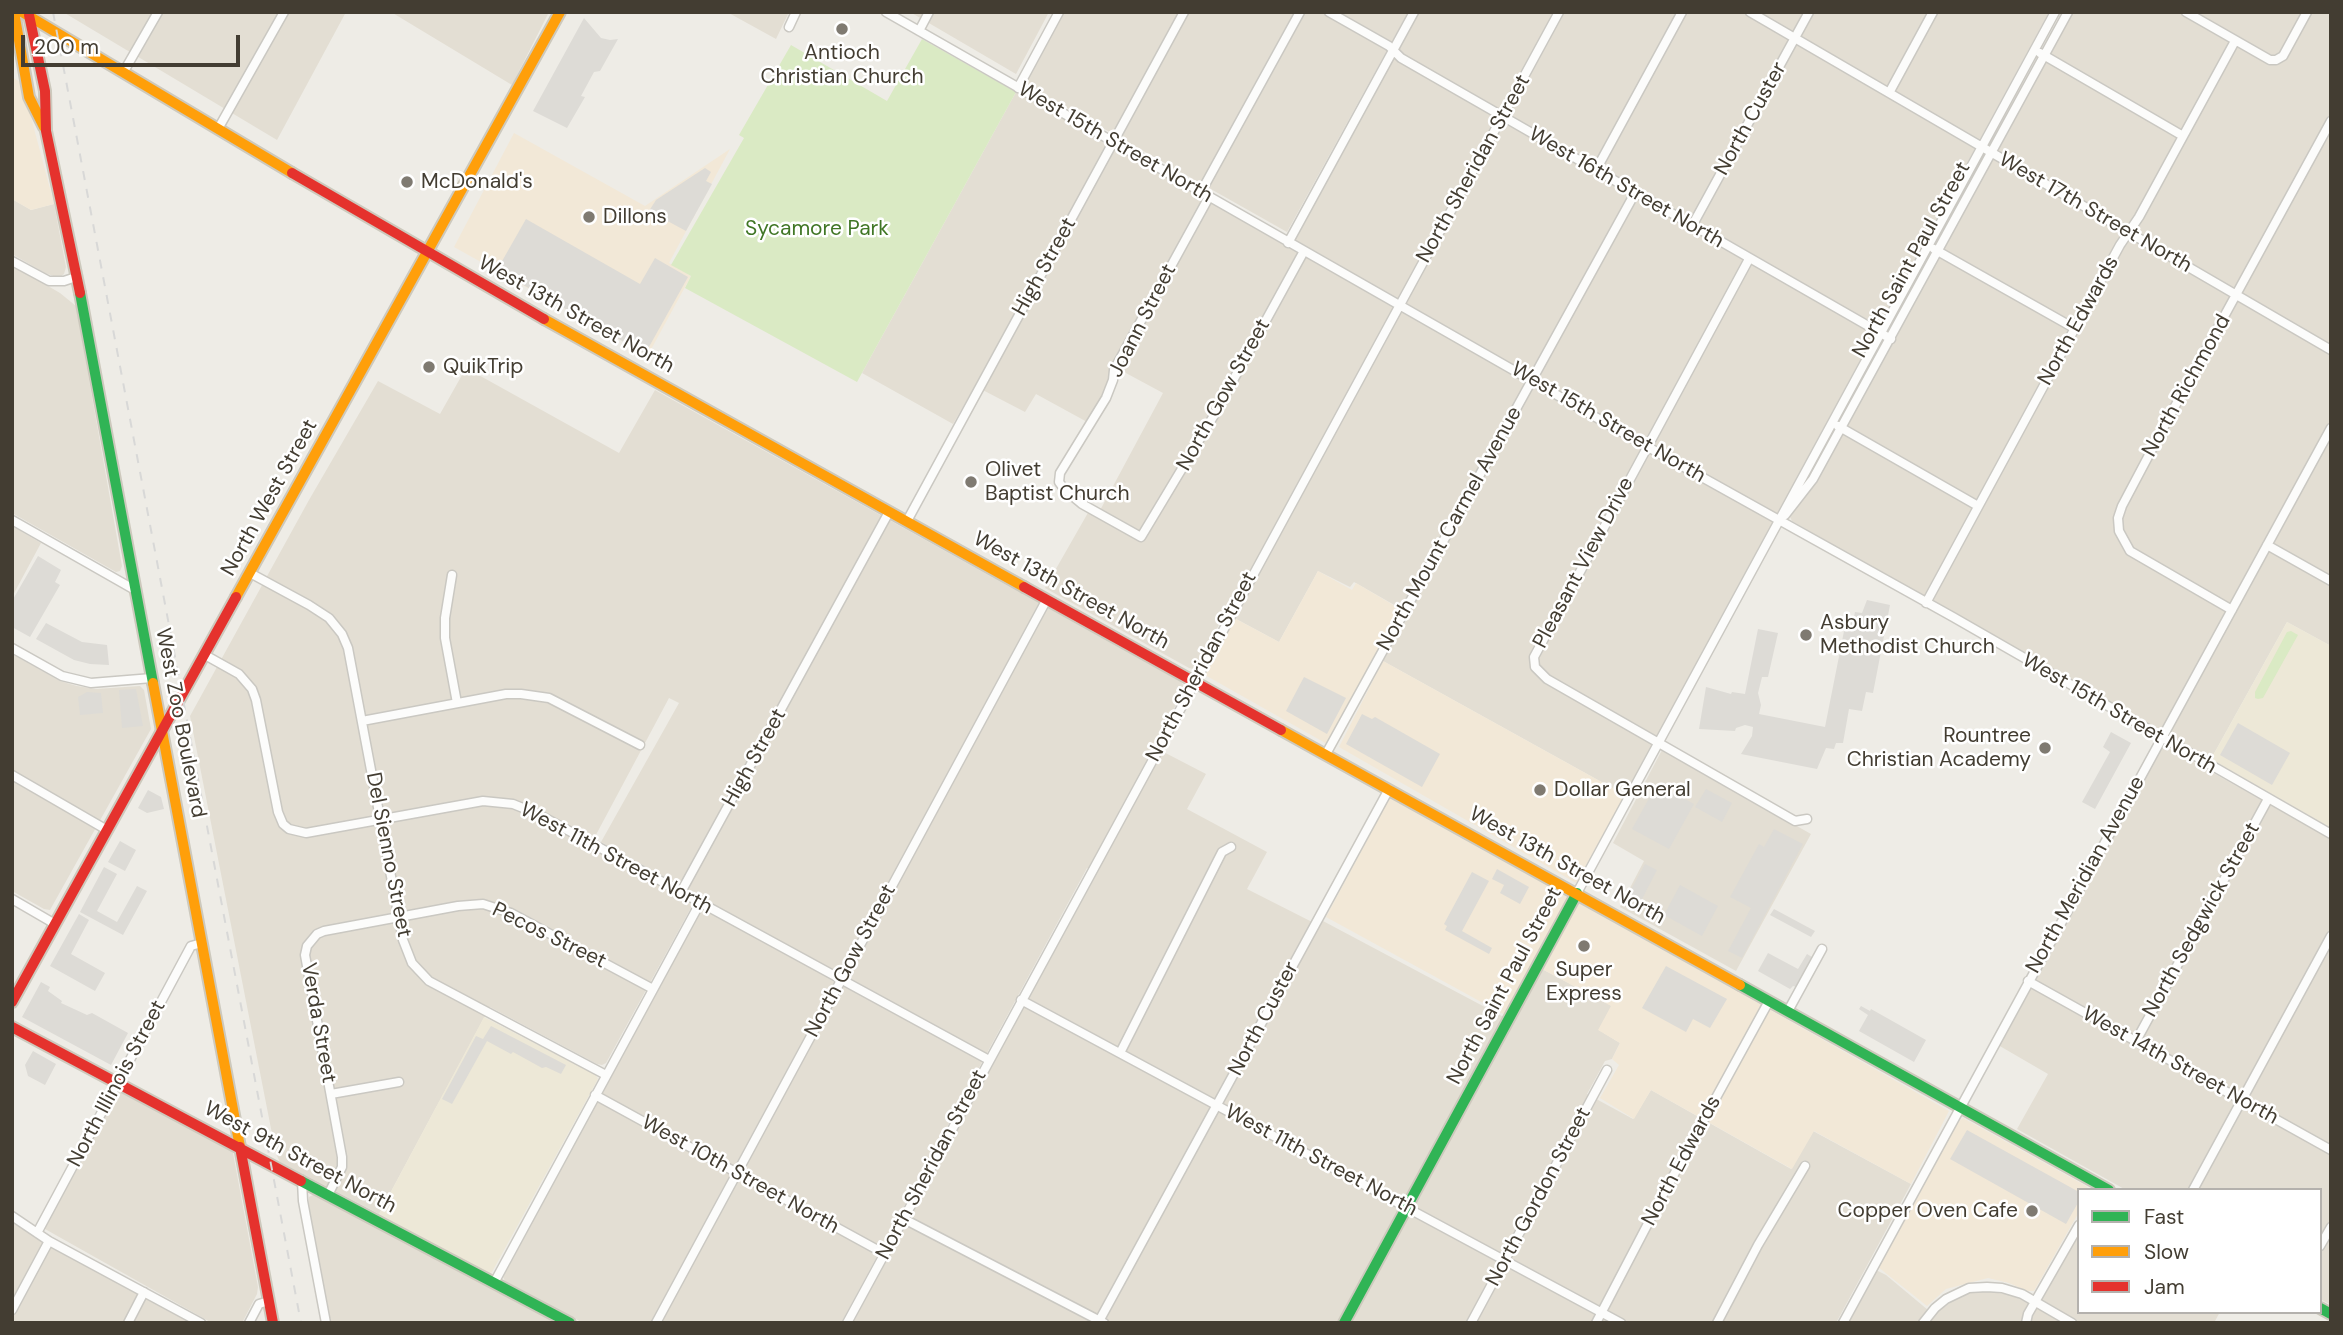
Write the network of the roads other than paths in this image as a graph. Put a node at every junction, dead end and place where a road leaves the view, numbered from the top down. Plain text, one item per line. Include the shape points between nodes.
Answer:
1 (14, 12) edge
2 (158, 12) edge
3 (284, 12) edge
4 (559, 12) edge
5 (796, 12) edge
6 (886, 12) edge
7 (929, 12) edge
8 (1059, 12) edge
9 (1184, 12) edge
10 (1300, 12) edge
11 (1329, 12) edge
12 (1414, 12) edge
13 (1559, 12) edge
14 (1682, 12) edge
15 (1750, 12) edge
16 (1809, 12) edge
17 (1933, 12) edge
18 (2055, 12) edge
19 (2068, 12) edge
20 (2186, 12) edge
21 (2307, 12) edge
22 (27, 14) edge
23 (789, 27) dead end
24 (919, 31) junction
25 (1795, 38) junction
26 (2235, 41) junction
27 (1393, 50) junction
28 (2034, 50) junction
29 (2045, 55) junction
30 (123, 73) junction
31 (1018, 88) junction
32 (1889, 93) junction
33 (1503, 117) junction
34 (2331, 121) edge
35 (218, 129) junction
36 (46, 131) junction
37 (2183, 136) junction
38 (1113, 142) junction
39 (1981, 147) junction
40 (1992, 153) junction
41 (1596, 170) junction
42 (1635, 193) junction
43 (1205, 194) junction
44 (1692, 226) junction
45 (2129, 233) junction
46 (1289, 243) junction
47 (1928, 245) junction
48 (1304, 251) junction
49 (1939, 251) junction
50 (427, 253) junction
51 (1749, 259) junction
52 (12, 261) edge
53 (76, 278) junction
54 (2236, 295) junction
55 (1400, 304) junction
56 (2074, 328) junction
57 (1880, 333) junction
58 (1891, 339) junction
59 (2331, 350) edge
60 (1532, 380) junction
61 (1831, 422) junction
62 (1842, 428) junction
63 (2331, 428) edge
64 (1647, 447) junction
65 (1978, 506) junction
66 (889, 512) junction
67 (12, 520) edge
68 (1780, 520) junction
69 (907, 522) junction
70 (1142, 537) joint
71 (2267, 545) junction
72 (250, 573) junction
73 (452, 575) dead end
74 (2331, 581) edge
75 (135, 590) junction
76 (1047, 599) junction
77 (1926, 603) junction
78 (2232, 610) junction
79 (12, 648) edge
80 (205, 655) junction
81 (152, 678) junction
82 (1194, 681) junction
83 (457, 703) junction
84 (362, 721) junction
85 (162, 732) junction
86 (2160, 738) junction
87 (1658, 744) junction
88 (640, 746) dead end
89 (1326, 754) junction
90 (12, 775) edge
91 (1389, 789) junction
92 (2268, 799) junction
93 (381, 819) junction
94 (1807, 819) dead end
95 (107, 830) junction
96 (2331, 834) edge
97 (1231, 847) dead end
98 (681, 892) junction
99 (1577, 893) junction
100 (12, 899) edge
101 (700, 903) junction
102 (399, 917) junction
103 (55, 924) junction
104 (2331, 936) edge
105 (202, 943) junction
106 (1822, 949) dead end
107 (841, 980) junction
108 (2028, 981) junction
109 (653, 989) junction
110 (1021, 1000) junction
111 (1769, 1001) junction
112 (12, 1002) edge
113 (1788, 1011) junction
114 (12, 1027) edge
115 (2136, 1041) junction
116 (1120, 1053) junction
117 (989, 1060) junction
118 (1607, 1070) dead end
119 (606, 1076) junction
120 (399, 1082) dead end
121 (116, 1083) junction
122 (331, 1094) junction
123 (595, 1095) junction
124 (2242, 1100) junction
125 (1217, 1105) junction
126 (1959, 1107) junction
127 (241, 1148) junction
128 (2331, 1150) edge
129 (1805, 1166) dead end
130 (736, 1173) junction
131 (302, 1181) junction
132 (2103, 1188) edge
133 (2194, 1188) edge
134 (328, 1195) junction
135 (1407, 1206) junction
136 (12, 1216) edge
137 (904, 1219) junction
138 (2331, 1227) edge
139 (2077, 1228) edge
140 (37, 1233) junction
141 (49, 1241) junction
142 (2322, 1243) edge
143 (885, 1254) junction
144 (1505, 1260) junction
145 (494, 1283) junction
146 (144, 1292) junction
147 (269, 1301) junction
148 (2035, 1301) junction
149 (12, 1310) edge
150 (1601, 1312) junction
151 (1100, 1322) edge
152 (128, 1323) edge
153 (201, 1323) edge
154 (249, 1323) edge
155 (273, 1323) edge
156 (326, 1323) edge
157 (570, 1323) edge
158 (656, 1323) edge
159 (847, 1323) edge
160 (1344, 1323) edge
161 (1471, 1323) edge
162 (1596, 1323) edge
163 (1620, 1323) edge
164 (1717, 1323) edge
165 (1843, 1323) edge
166 (1923, 1323) edge
167 (2026, 1323) edge
168 (2072, 1323) edge

1 - 36 street, West Zoo Boulevard via 29,97
2 - 30 street
3 - 35 street
4 - 50 street, North West Street
5 - 23 street
6 - 24 street, West 15th Street North
7 - 24 street
8 - 31 street
9 - 38 street, High Street
10 - 43 street, Joann Street
11 - 27 street, West 16th Street North
12 - 27 street
13 - 33 street, North Sheridan Street
14 - 41 street
15 - 25 street, West 17th Street North
16 - 25 street, North Custer
17 - 32 street
18 - 28 street, North Saint Paul Street
19 - 29 street, North Saint Paul Street
20 - 26 street
21 - 26 street via 2283,56 2276,60
22 - 30 street, West 13th Street North
22 - 36 street, West Zoo Boulevard via 45,91
24 - 31 street, West 15th Street North
25 - 32 street, West 17th Street North
25 - 44 street, North Custer
26 - 37 street, North Edwards
27 - 33 street, West 16th Street North
27 - 46 street
28 - 29 street
28 - 39 street, North Saint Paul Street
29 - 37 street
29 - 40 street, North Saint Paul Street
30 - 35 street, West 13th Street North
31 - 38 street, West 15th Street North
32 - 39 street, West 17th Street North
33 - 41 street, West 16th Street North
33 - 55 street, North Sheridan Street
34 - 54 street, North Richmond
35 - 50 street, West 13th Street North
36 - 53 street, West Zoo Boulevard
37 - 45 street, North Edwards
38 - 43 street, West 15th Street North
38 - 69 street, High Street
39 - 40 street, West 17th Street North
39 - 47 street, North Saint Paul Street
40 - 45 street, West 17th Street North
40 - 49 street, North Saint Paul Street
41 - 42 street, West 16th Street North
42 - 44 street, West 16th Street North
42 - 60 street, North Mount Carmel Avenue
43 - 46 street, West 15th Street North
43 - 70 street, Joann Street via 1114,370 1107,398 1063,467 1059,482 1074,499
44 - 51 street, West 16th Street North
45 - 54 street, West 17th Street North
45 - 56 street, North Edwards
46 - 48 street, West 15th Street North
47 - 49 street
47 - 57 street, North Saint Paul Street
48 - 55 street, West 15th Street North
48 - 70 street, North Gow Street
49 - 56 street
49 - 58 street, North Saint Paul Street
50 - 66 street, West 13th Street North
50 - 72 street, North West Street
51 - 57 street, West 16th Street North
51 - 64 street, Pleasant View Drive
52 - 53 street via 49,281
53 - 75 street, West Zoo Boulevard
54 - 59 street, West 17th Street North
54 - 78 street, North Richmond via 2119,518 2119,531 2130,551
55 - 60 street, West 15th Street North
55 - 82 street, North Sheridan Street
56 - 65 street, North Edwards
57 - 58 street, West 16th Street North
57 - 61 street, North Saint Paul Street
58 - 62 street, North Saint Paul Street
60 - 64 street, West 15th Street North
60 - 89 street, North Mount Carmel Avenue
61 - 62 street
61 - 68 street, North Saint Paul Street
62 - 65 street
62 - 68 street, North Saint Paul Street via 1813,479
63 - 71 street, North Meridian Avenue
64 - 68 street, West 15th Street North
64 - 87 street, Pleasant View Drive via 1534,657 1539,673
65 - 77 street, North Edwards
66 - 69 street, West 13th Street North
66 - 98 street, High Street
67 - 75 street
68 - 77 street, West 15th Street North
68 - 87 street, North Saint Paul Street
69 - 76 street, West 13th Street North
71 - 74 street
71 - 78 street, North Meridian Avenue
72 - 80 street, North West Street
72 - 84 street, Del Sienno Street via 309,605 336,626 348,648
73 - 83 street via 445,638
75 - 81 street, West Zoo Boulevard
76 - 82 street, West 13th Street North
76 - 107 street, North Gow Street
77 - 86 street, West 15th Street North
78 - 86 street, North Meridian Avenue
79 - 81 street via 62,676 91,683
80 - 85 street, North West Street
80 - 93 street, West 11th Street North via 239,674 253,689 278,812 286,827 306,833
81 - 85 street, West Zoo Boulevard
82 - 89 street, West 13th Street North
82 - 110 street, North Sheridan Street
83 - 84 street
83 - 88 street via 506,694 549,698
84 - 93 street, Del Sienno Street
85 - 95 street, North West Street
85 - 105 street, West Zoo Boulevard
86 - 92 street, West 15th Street North
86 - 108 street, North Meridian Avenue
87 - 94 street via 1795,821
87 - 99 street, North Saint Paul Street
89 - 91 street, West 13th Street North
90 - 95 street
91 - 99 street, West 13th Street North
91 - 125 street, North Custer
92 - 96 street, West 15th Street North
92 - 115 street, North Sedgwick Street
93 - 98 street, West 11th Street North via 483,801 513,804
93 - 102 street, Del Sienno Street
95 - 103 street, North West Street
97 - 116 street via 1222,852
98 - 101 street, West 11th Street North
99 - 111 street, West 13th Street North
99 - 135 street, North Saint Paul Street
100 - 103 street
101 - 107 street, West 11th Street North
101 - 109 street
102 - 109 street, Pecos Street via 471,904 495,907
102 - 119 street, Del Sienno Street via 412,963 429,981
102 - 122 street, Verda Street via 324,931 307,946
103 - 112 street, North West Street
104 - 124 street
105 - 121 street, North Illinois Street via 191,946
105 - 127 street, West Zoo Boulevard
106 - 113 street
107 - 117 street, West 11th Street North
107 - 130 street, North Gow Street
108 - 115 street, West 14th Street North
108 - 126 street, North Meridian Avenue
109 - 119 street
110 - 116 street, West 11th Street North
110 - 117 street, North Sheridan Street
111 - 113 street, West 13th Street North
111 - 150 street, North Edwards
113 - 126 street, West 13th Street North
114 - 121 street, West 9th Street North
115 - 124 street, West 14th Street North
116 - 125 street, West 11th Street North
117 - 137 street, North Sheridan Street
118 - 144 street, North Gordon Street
119 - 123 street
120 - 122 street
121 - 127 street, West 9th Street North
121 - 140 street, North Illinois Street
122 - 134 street, Verda Street via 342,1167
123 - 130 street, West 10th Street North
123 - 145 street
124 - 128 street, West 14th Street North
124 - 133 street
125 - 135 street, West 11th Street North
125 - 151 street, North Custer
126 - 132 street, West 13th Street North
126 - 165 street, North Meridian Avenue
127 - 131 street, West 9th Street North
127 - 147 street, West Zoo Boulevard
129 - 164 street
130 - 143 street, West 10th Street North
130 - 158 street, North Gow Street
131 - 134 street, West 9th Street North
131 - 156 street
134 - 145 street, West 9th Street North
135 - 144 street, West 11th Street North
135 - 160 street, North Saint Paul Street
136 - 140 street
137 - 143 street, North Sheridan Street
137 - 151 street
138 - 142 street
139 - 148 street
140 - 141 street
141 - 146 street
141 - 149 street
143 - 159 street, North Sheridan Street
144 - 150 street, West 11th Street North
144 - 161 street, North Gordon Street
145 - 157 street, West 9th Street North
146 - 152 street
146 - 153 street
147 - 154 street via 259,1304
147 - 155 street, West Zoo Boulevard
148 - 166 street via 2002,1287 1969,1288 1946,1299
148 - 167 street
148 - 168 street
150 - 162 street, North Edwards
150 - 163 street, West 11th Street North

